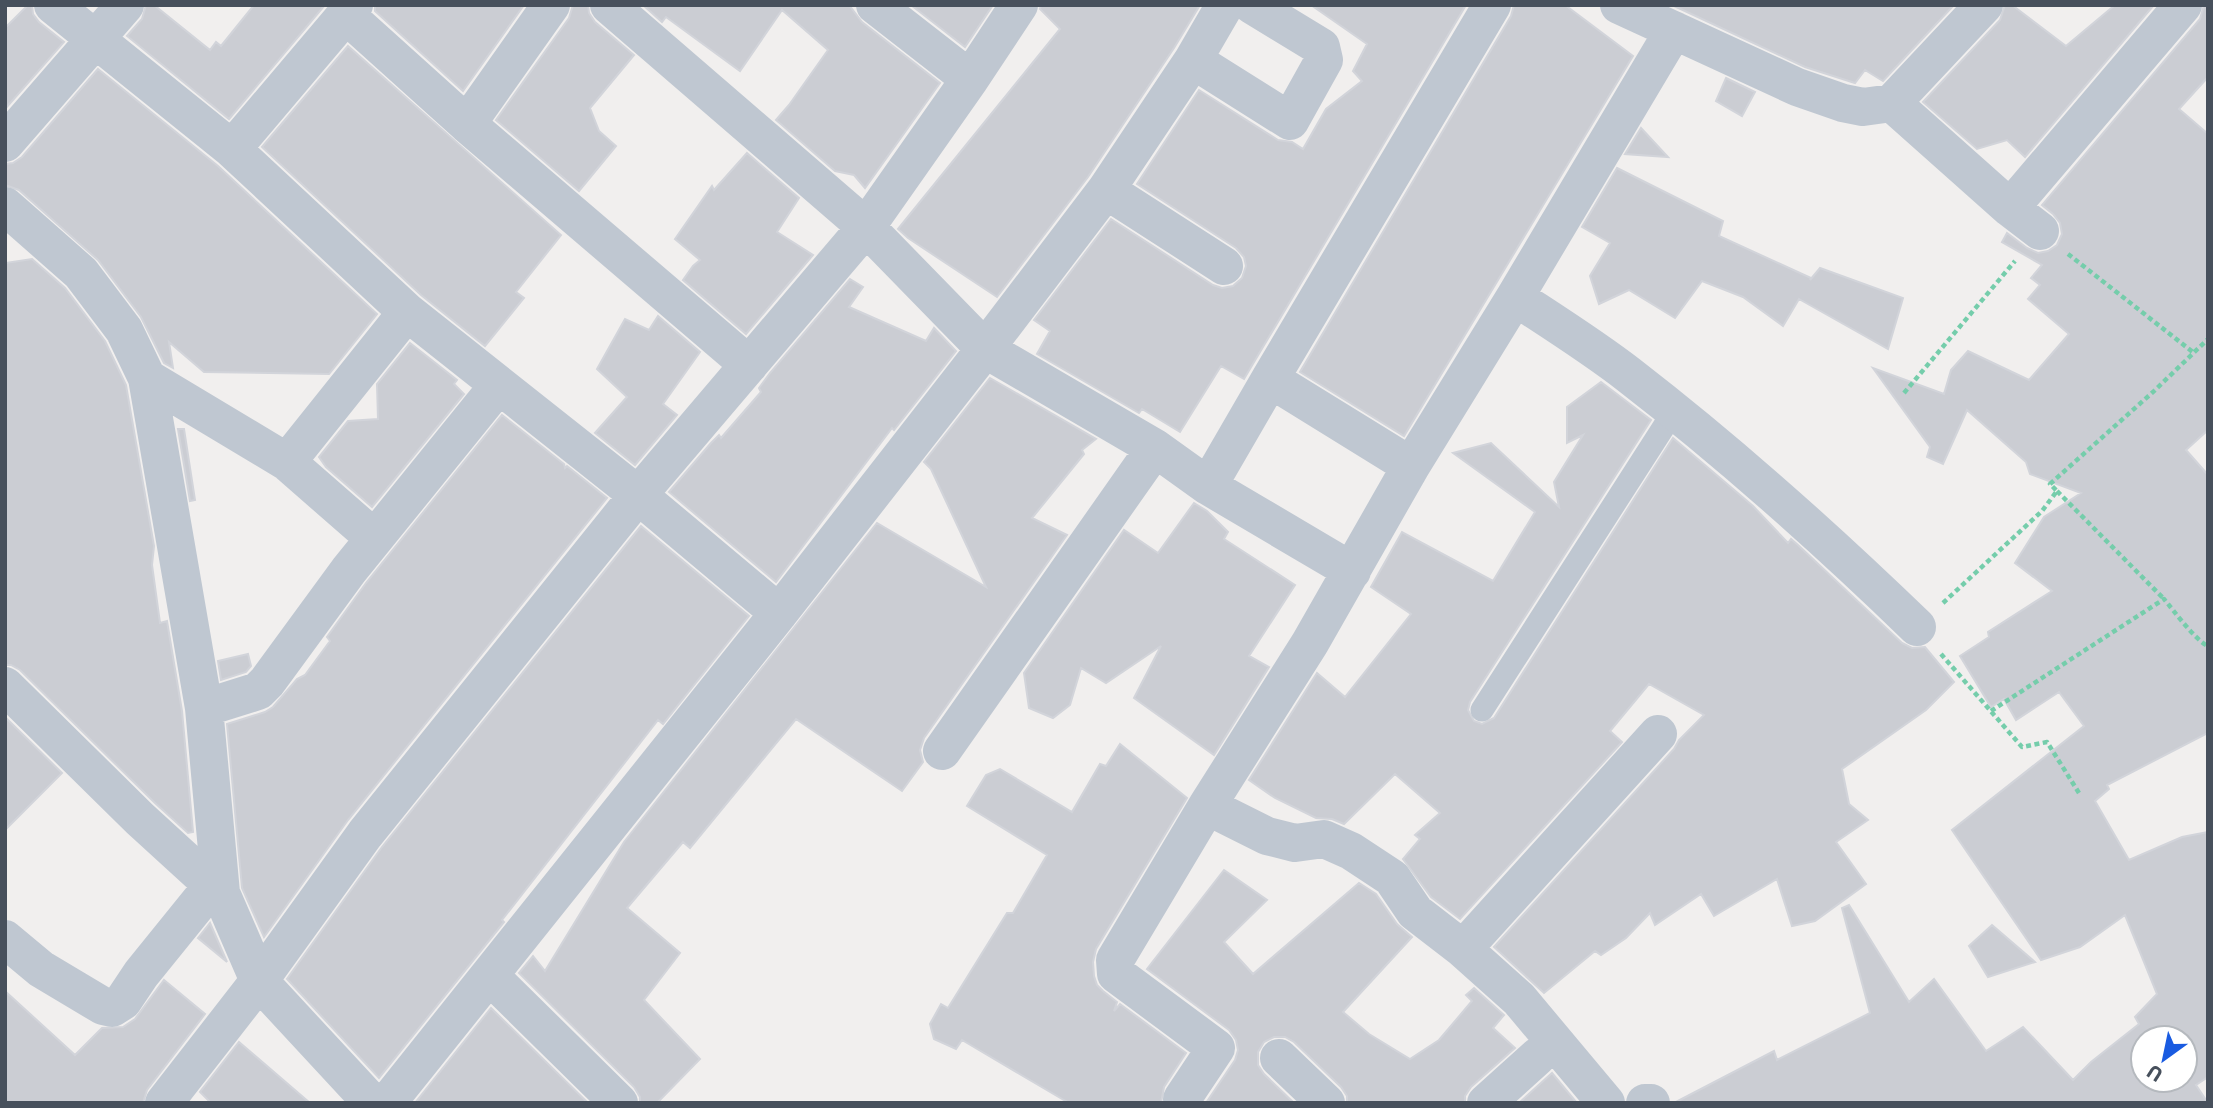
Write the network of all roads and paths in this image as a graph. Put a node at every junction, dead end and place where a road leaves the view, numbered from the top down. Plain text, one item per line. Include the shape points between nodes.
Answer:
1 (53, 5) edge
2 (125, 5) edge
3 (551, 5) edge
4 (609, 5) edge
5 (875, 5) edge
6 (1019, 5) edge
7 (1225, 5) edge
8 (1252, 5) edge
9 (1492, 5) edge
10 (1619, 5) edge
11 (1984, 5) edge
12 (2183, 5) edge
13 (350, 10) edge
14 (1674, 30) junction
15 (95, 41) junction
16 (1193, 60) junction
17 (970, 79) junction
18 (1892, 103) junction
19 (467, 124) junction
20 (5, 143) edge
21 (232, 149) junction
22 (1106, 190) junction
23 (5, 206) edge
24 (2010, 208) junction
25 (866, 227) junction
26 (2040, 231) junction
27 (1224, 266) dead end
28 (1515, 297) junction
29 (407, 312) junction
30 (2208, 339) edge
31 (985, 349) junction
32 (2194, 353) junction
33 (749, 365) junction
34 (147, 378) junction
35 (1270, 379) junction
36 (498, 386) junction
37 (1903, 393) dead end
38 (1674, 411) junction
39 (1155, 448) junction
40 (286, 462) junction
41 (1412, 466) junction
42 (1208, 486) junction
43 (2057, 491) junction
44 (638, 495) junction
45 (374, 538) junction
46 (1352, 571) junction
47 (2164, 599) junction
48 (779, 613) junction
49 (1917, 627) junction
50 (2208, 646) edge
51 (5, 686) edge
52 (204, 708) junction
53 (1482, 710) dead end
54 (1991, 711) junction
55 (1658, 734) dead end
56 (942, 751) dead end
57 (2079, 793) dead end
58 (1207, 806) junction
59 (217, 889) junction
60 (5, 939) edge
61 (1463, 948) junction
62 (489, 976) junction
63 (259, 981) junction
64 (1279, 1058) dead end
65 (1537, 1058) dead end
66 (164, 1103) edge
67 (372, 1103) edge
68 (387, 1103) edge
69 (619, 1103) edge
70 (1185, 1103) edge
71 (1326, 1103) edge
72 (1486, 1103) edge
73 (1606, 1103) edge

1 - 15 street
2 - 15 street
3 - 19 street
4 - 25 street
5 - 17 street
6 - 17 street
7 - 16 street
8 - 16 street via 1324,51 1324,60 1290,121
9 - 35 street
10 - 14 street
11 - 18 street
12 - 24 street
13 - 19 street
13 - 21 street
14 - 18 street via 1825,97 1863,107
14 - 28 street
15 - 20 street
15 - 21 street
16 - 22 street
17 - 25 street
18 - 24 street
19 - 33 street
21 - 29 street
22 - 27 street
22 - 31 street
23 - 34 street via 81,273 124,330
24 - 26 street
25 - 31 street
25 - 33 street
26 - 32 path
26 - 37 path
28 - 38 street
28 - 41 street
29 - 36 street
29 - 40 street
30 - 32 path
31 - 39 street
31 - 48 street
32 - 43 path via 2050,484
33 - 44 street
34 - 40 street
34 - 52 street
35 - 41 street
35 - 42 street
36 - 44 street
36 - 45 street
38 - 49 street
38 - 53 lane
39 - 42 street
39 - 56 street
40 - 45 street
41 - 46 street
42 - 46 street
43 - 47 path
43 - 49 path via 2042,511
44 - 48 street
44 - 63 street via 365,835
45 - 52 street via 258,691
46 - 58 street
47 - 50 path via 2199,642
47 - 54 path
48 - 62 street
49 - 54 path
51 - 59 street
52 - 59 street
54 - 57 path via 2022,747 2047,743
55 - 61 street
58 - 61 street via 1267,836 1295,843 1324,839 1351,851 1392,878 1415,912
58 - 70 street via 1115,960 1116,974 1216,1048 1182,1099
59 - 60 street via 141,974 123,1001 112,1007 41,968
59 - 63 street
61 - 73 street via 1519,999
62 - 68 street
62 - 69 street
63 - 66 street
63 - 67 street
64 - 71 street
65 - 72 street

